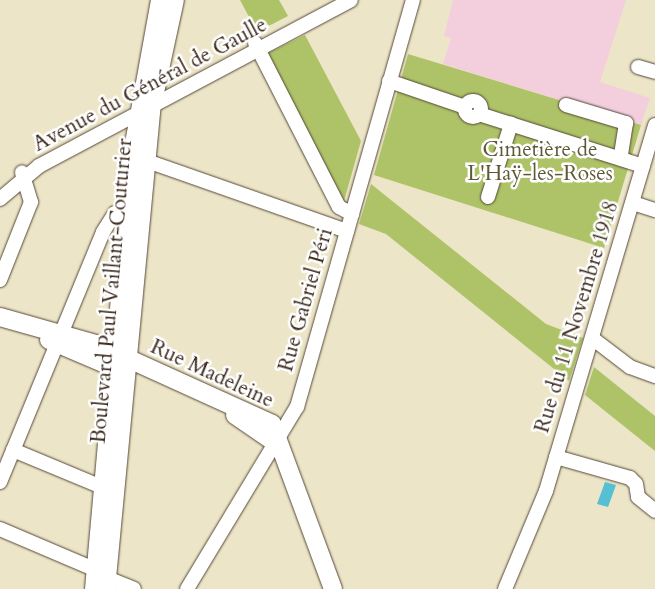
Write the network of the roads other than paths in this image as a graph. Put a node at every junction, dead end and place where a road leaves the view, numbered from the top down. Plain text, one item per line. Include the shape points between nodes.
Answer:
1 (160, 0) edge
2 (175, 0) edge
3 (351, 0) edge
4 (414, 0) edge
5 (332, 1) edge
6 (257, 46) junction
7 (408, 48) dead end
8 (638, 67) dead end
9 (655, 72) edge
10 (389, 82) junction
11 (145, 105) junction
12 (566, 105) dead end
13 (511, 124) junction
14 (655, 125) edge
15 (620, 159) junction
16 (147, 161) junction
17 (643, 166) junction
18 (23, 175) junction
19 (0, 190) edge
20 (488, 197) dead end
21 (0, 198) edge
22 (632, 203) junction
23 (127, 210) junction
24 (655, 210) edge
25 (352, 214) junction
26 (347, 231) junction
27 (103, 232) junction
28 (125, 240) junction
29 (0, 280) edge
30 (0, 317) edge
31 (0, 327) edge
32 (59, 338) junction
33 (592, 338) junction
34 (121, 364) junction
35 (655, 376) edge
36 (277, 444) junction
37 (13, 450) junction
38 (556, 457) junction
39 (0, 482) edge
40 (102, 487) junction
41 (655, 511) edge
42 (0, 529) edge
43 (101, 581) edge
44 (134, 589) edge
45 (187, 589) edge
46 (333, 589) edge
47 (505, 589) edge

1 - 11 main road, Boulevard Paul Vaillant-Couturier
2 - 11 main road, Boulevard Paul Vaillant-Couturier
3 - 6 street, Avenue du Général de Gaulle
4 - 7 street via 418,14
4 - 10 street, Rue Gabriel Péri
5 - 6 street, Avenue du Général de Gaulle
6 - 11 street, Avenue du Général de Gaulle
6 - 25 street via 340,208
8 - 9 street
10 - 13 street via 466,107 477,103 479,114
10 - 25 street, Rue Gabriel Péri
11 - 16 main road, Boulevard Paul Vaillant-Couturier
11 - 18 street, Avenue du Général de Gaulle via 48,151
11 - 23 main road, Boulevard Paul Vaillant-Couturier
12 - 15 street via 626,123
13 - 15 street
13 - 20 street
14 - 17 street, Rue du 11 Novembre 1918
15 - 17 street
16 - 26 street
16 - 34 main road, Boulevard Paul Vaillant-Couturier
17 - 22 street, Rue du 11 Novembre 1918
18 - 19 street, Avenue du Général de Gaulle
18 - 21 street, Avenue du Général de Gaulle
18 - 29 street via 31,202
22 - 24 street
22 - 33 street, Rue du 11 Novembre 1918
23 - 27 street via 115,213
23 - 28 main road, Boulevard Paul Vaillant-Couturier
25 - 26 street, Rue Gabriel Péri
26 - 36 street, Rue Gabriel Péri via 297,408
27 - 28 street
27 - 32 street
28 - 34 main road, Boulevard Paul Vaillant-Couturier
30 - 32 main road, Rue Madeleine
31 - 32 main road, Rue Madeleine
32 - 34 main road, Rue Madeleine
32 - 37 street
33 - 35 street via 630,367
33 - 38 street, Rue du 11 Novembre 1918
34 - 36 main road, Rue Madeleine via 262,417 272,424
34 - 40 main road, Boulevard Paul Vaillant-Couturier
34 - 43 main road, Boulevard Paul Vaillant-Couturier
36 - 45 street, Rue Gabriel Péri
36 - 46 main road, Rue Madeleine
37 - 39 street
37 - 40 street
38 - 41 street via 630,478 636,484 638,497
38 - 47 street, Rue du 11 Novembre 1918 via 546,491
40 - 43 main road, Boulevard Paul Vaillant-Couturier
42 - 43 street
43 - 44 street

